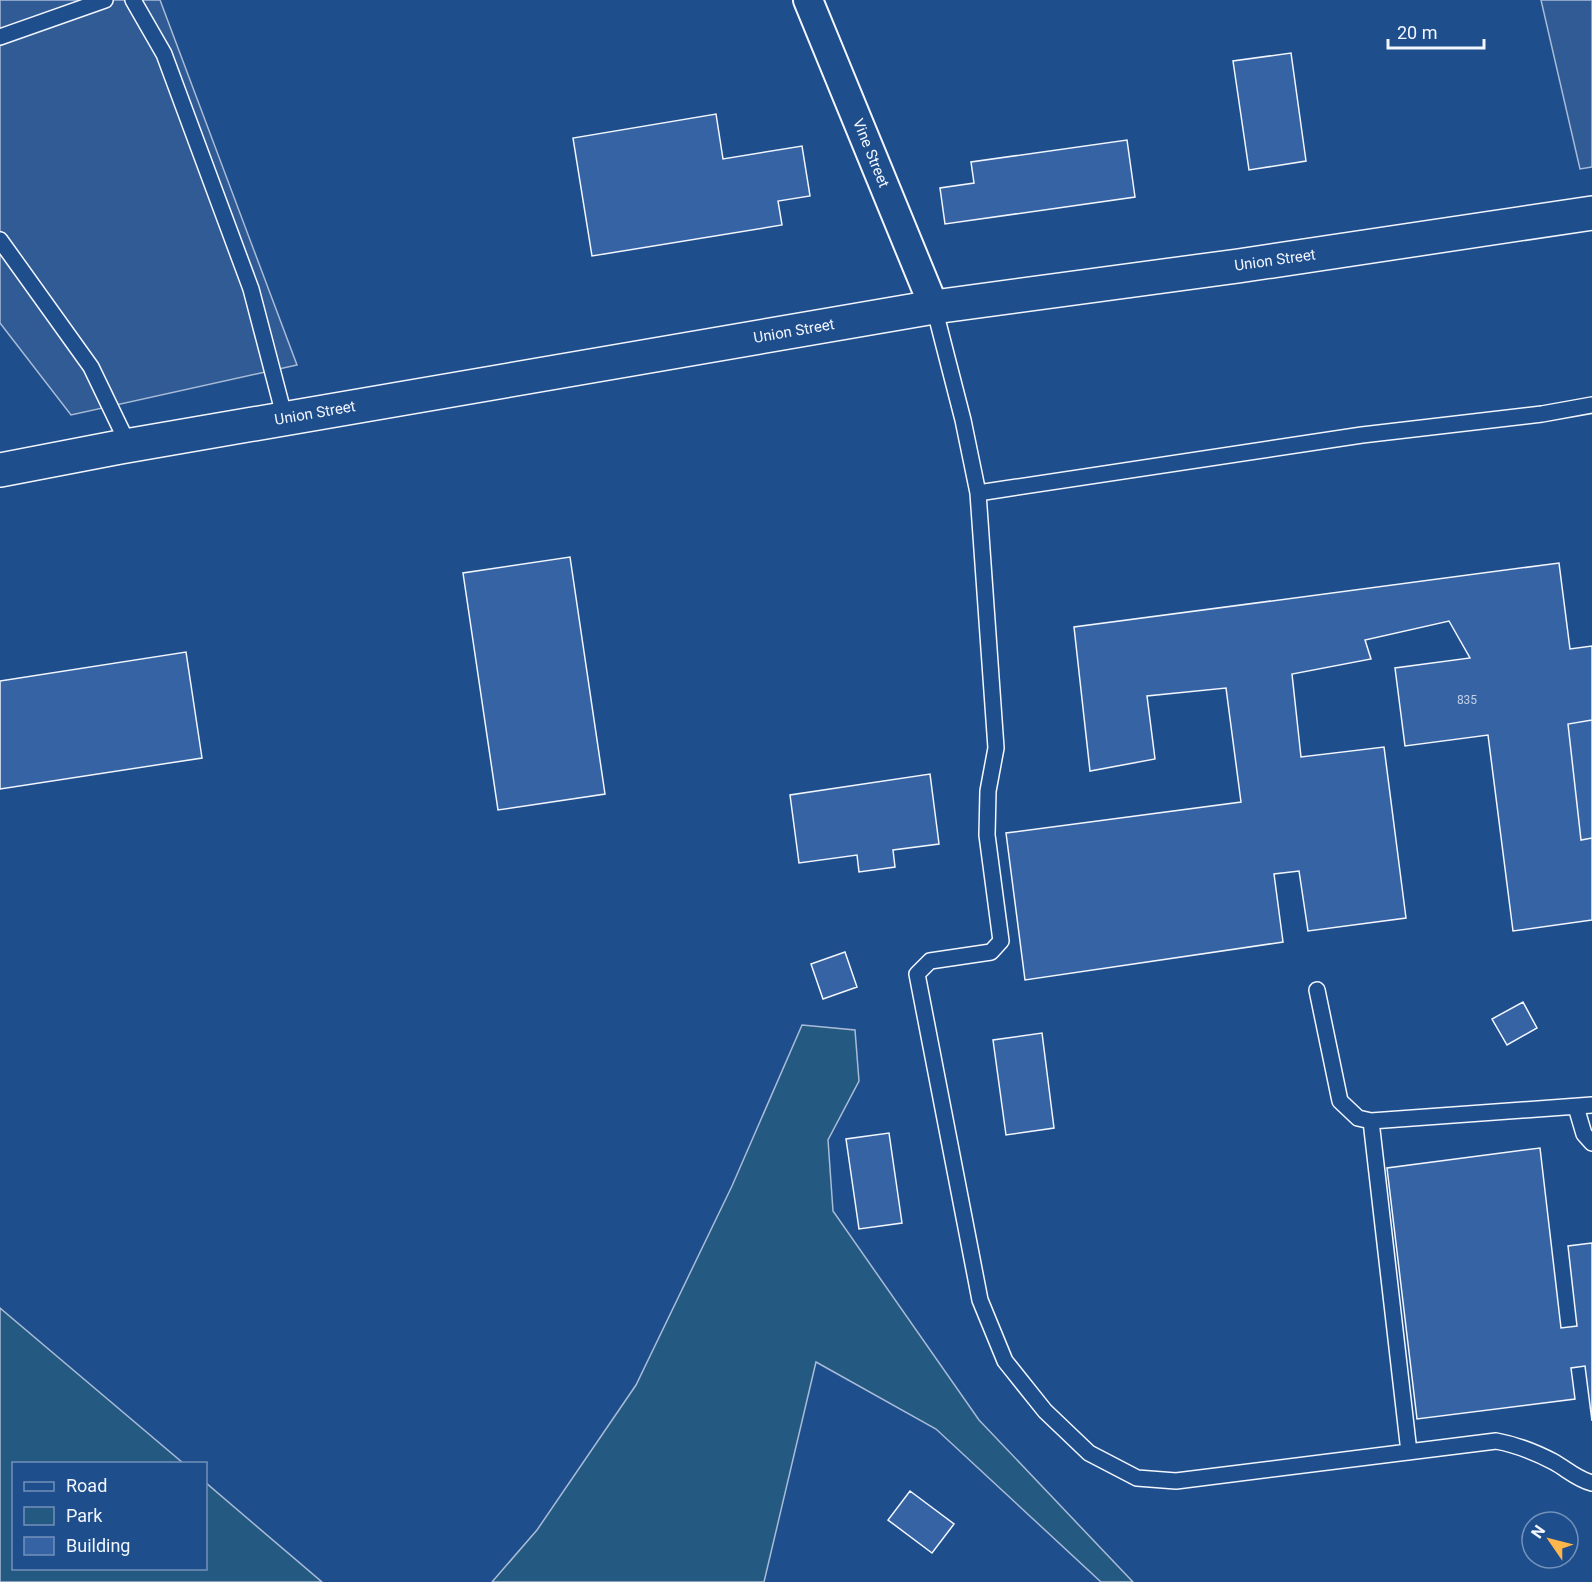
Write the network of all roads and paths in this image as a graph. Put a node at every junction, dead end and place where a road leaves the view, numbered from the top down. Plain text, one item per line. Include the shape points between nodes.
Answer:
1 (105, 0) edge
2 (133, 0) edge
3 (808, 0) edge
4 (0, 37) edge
5 (1592, 213) edge
6 (0, 240) edge
7 (934, 307) junction
8 (1592, 405) edge
9 (285, 419) junction
10 (129, 446) junction
11 (0, 471) edge
12 (978, 493) junction
13 (1317, 990) dead end
14 (1584, 1106) edge
15 (1371, 1121) junction
16 (1592, 1143) edge
17 (1409, 1452) junction
18 (1592, 1483) edge

1 - 4 lane
2 - 9 lane via 164,54 248,280
3 - 7 street, Vine Street
5 - 7 main road, Union Street
6 - 10 lane via 91,367
7 - 9 main road, Union Street
7 - 12 lane
8 - 12 lane
9 - 10 main road, Union Street
10 - 11 main road, Union Street
12 - 17 lane via 996,748 988,791 987,835 1001,941 992,952 930,962 917,974 980,1300 1005,1361 1045,1411 1089,1453 1137,1478 1176,1481
13 - 15 lane via 1340,1101 1358,1118
14 - 15 lane
14 - 16 lane via 1584,1134
15 - 17 lane
17 - 18 lane via 1496,1441 1521,1446

